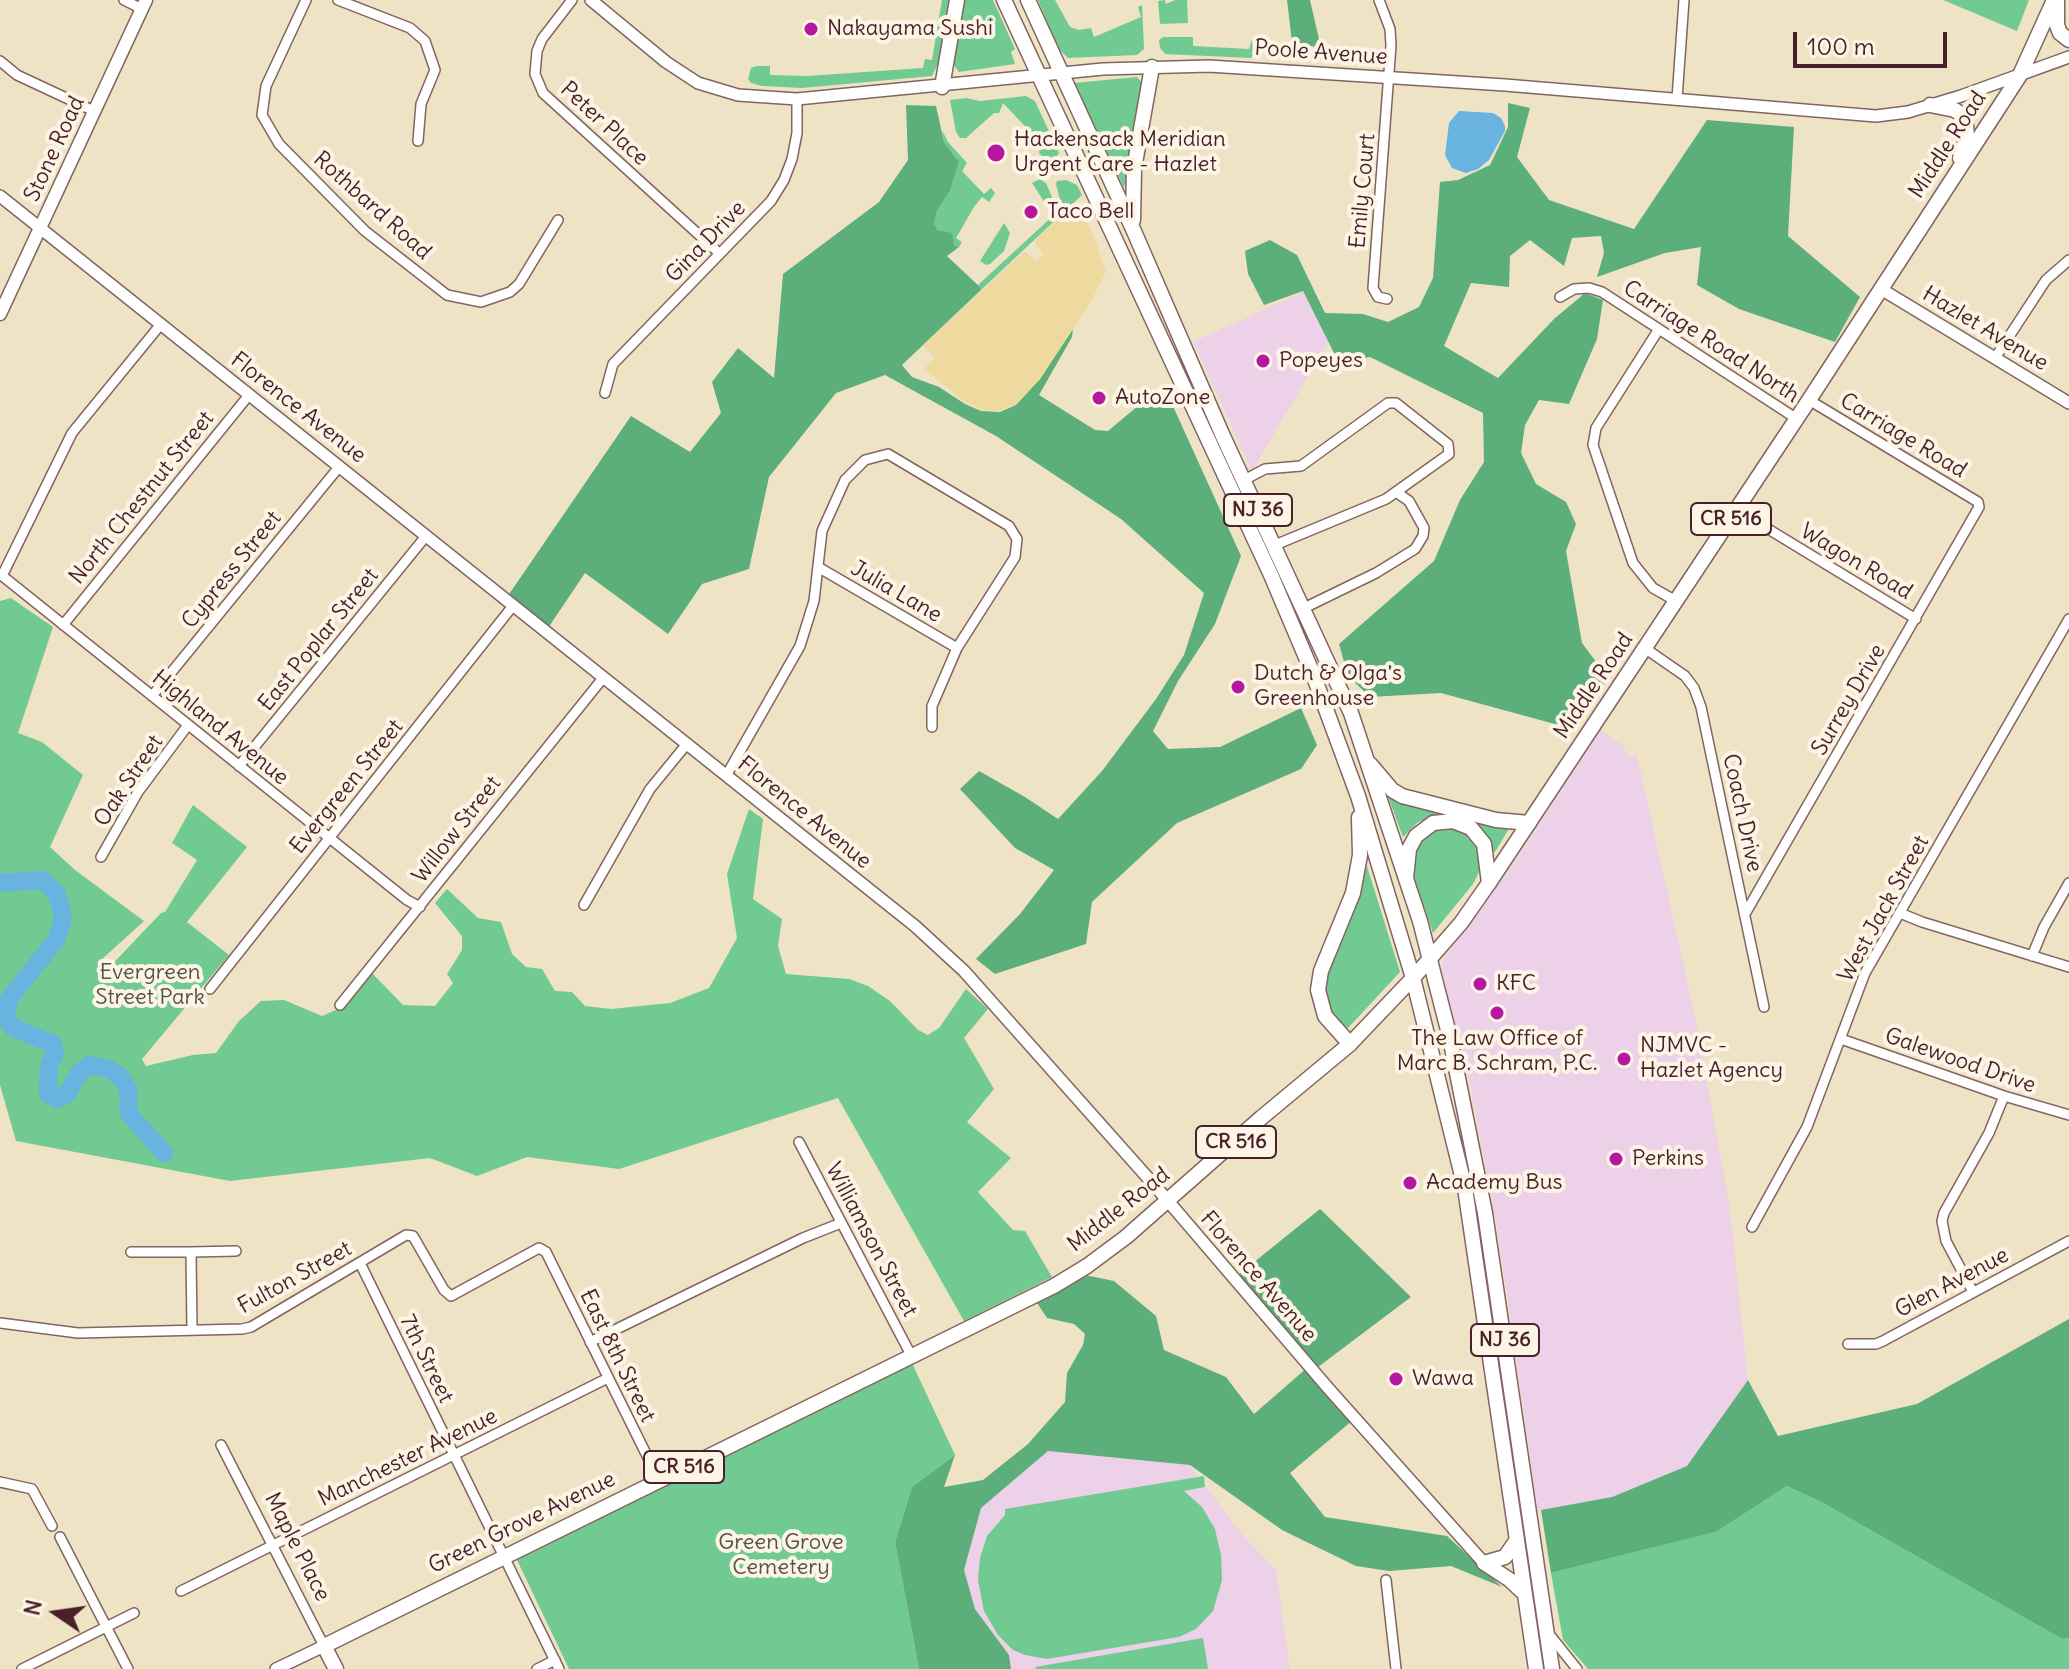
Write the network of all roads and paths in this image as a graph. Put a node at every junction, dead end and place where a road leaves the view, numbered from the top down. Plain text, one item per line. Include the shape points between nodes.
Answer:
1 (124, 0) edge
2 (306, 0) edge
3 (338, 0) edge
4 (572, 0) edge
5 (591, 0) edge
6 (957, 0) edge
7 (1004, 0) edge
8 (1028, 0) edge
9 (1379, 0) edge
10 (1684, 0) edge
11 (2056, 0) edge
12 (144, 4) edge
13 (2069, 40) edge
14 (2069, 57) edge
15 (0, 61) edge
16 (1152, 67) junction
17 (1062, 74) junction
18 (2020, 75) junction
19 (1039, 76) junction
20 (1390, 78) junction
21 (942, 87) junction
22 (797, 99) junction
23 (1677, 99) junction
24 (1930, 105) junction
25 (94, 111) junction
26 (418, 141) dead end
27 (1957, 171) junction
28 (0, 196) edge
29 (558, 220) dead end
30 (41, 227) junction
31 (1133, 229) junction
32 (719, 253) junction
33 (2069, 260) edge
34 (1881, 289) junction
35 (1560, 297) dead end
36 (1387, 299) dead end
37 (0, 314) edge
38 (161, 324) junction
39 (1659, 329) junction
40 (1995, 358) junction
41 (605, 393) dead end
42 (249, 395) junction
43 (1809, 400) junction
44 (2069, 403) edge
45 (1797, 419) junction
46 (339, 467) junction
47 (1244, 480) junction
48 (1396, 492) junction
49 (1978, 502) joint
50 (1737, 510) junction
51 (426, 536) junction
52 (1275, 545) junction
53 (818, 567) junction
54 (1, 575) edge
55 (1676, 601) junction
56 (512, 607) junction
57 (1302, 609) junction
58 (1916, 619) junction
59 (2069, 619) edge
60 (63, 625) junction
61 (957, 648) junction
62 (1646, 649) junction
63 (603, 678) junction
64 (152, 696) junction
65 (188, 725) junction
66 (932, 727) dead end
67 (686, 745) junction
68 (1365, 759) junction
69 (239, 766) junction
70 (726, 776) junction
71 (1358, 796) junction
72 (1529, 823) junction
73 (329, 838) junction
74 (101, 857) dead end
75 (1406, 883) junction
76 (1489, 883) junction
77 (2069, 883) edge
78 (584, 905) dead end
79 (420, 907) junction
80 (1900, 913) junction
81 (1745, 914) junction
82 (1431, 956) junction
83 (2032, 956) junction
84 (2069, 967) edge
85 (1413, 978) junction
86 (210, 989) dead end
87 (340, 1005) dead end
88 (1764, 1007) dead end
89 (1841, 1039) junction
90 (1350, 1044) junction
91 (2004, 1096) junction
92 (2069, 1115) edge
93 (799, 1142) dead end
94 (1167, 1201) junction
95 (841, 1223) junction
96 (1752, 1227) dead end
97 (2069, 1241) edge
98 (542, 1249) joint
99 (236, 1251) dead end
100 (131, 1252) dead end
101 (191, 1252) junction
102 (360, 1263) junction
103 (1045, 1290) joint
104 (1973, 1292) junction
105 (0, 1323) edge
106 (192, 1330) junction
107 (590, 1342) junction
108 (1848, 1344) dead end
109 (911, 1355) junction
110 (608, 1378) junction
111 (221, 1445) dead end
112 (454, 1455) junction
113 (659, 1480) junction
114 (0, 1482) edge
115 (52, 1526) dead end
116 (60, 1537) dead end
117 (1516, 1541) junction
118 (271, 1546) junction
119 (504, 1556) junction
120 (1484, 1563) junction
121 (1386, 1580) dead end
122 (181, 1591) dead end
123 (1524, 1593) junction
124 (134, 1613) dead end
125 (107, 1627) junction
126 (1547, 1632) junction
127 (324, 1646) junction
128 (557, 1664) edge
129 (22, 1669) edge
130 (128, 1669) edge
131 (276, 1669) edge
132 (336, 1669) edge
133 (537, 1669) edge
134 (1396, 1669) edge
135 (1536, 1669) edge
136 (1552, 1669) edge
137 (1577, 1669) edge

1 - 12 street
2 - 29 street, Rothbard Road via 266,86 262,115 279,144 365,231 447,295 481,302 519,284
3 - 26 street via 399,22 425,41 435,70 421,104
4 - 32 street, Peter Place via 537,51 535,74 543,93
5 - 22 street, Poole Avenue via 698,83 738,95
6 - 21 main road
7 - 19 main road, NJ 36
8 - 17 main road, NJ 36
9 - 20 street via 1390,29
10 - 23 street
11 - 13 main road via 2057,25
11 - 18 main road, Middle Road / CR 516
12 - 25 main road, Stone Road
14 - 18 street, Poole Avenue
15 - 25 street via 17,75
16 - 17 street, Poole Avenue
16 - 20 street, Poole Avenue
16 - 31 main road via 1133,177
17 - 19 street, Poole Avenue
17 - 31 main road, NJ 36
18 - 24 street, Poole Avenue
18 - 27 main road, Middle Road / CR 516
19 - 21 street, Poole Avenue
19 - 71 main road, NJ 36 via 1271,575
20 - 23 street, Poole Avenue
20 - 36 street, Emily Court via 1373,288
21 - 22 street, Poole Avenue
22 - 32 street, Gina Drive via 797,133 784,180 771,201
23 - 24 street, Poole Avenue via 1859,116 1892,115
24 - 27 main road via 1955,110 1968,125
25 - 30 main road, Stone Road
27 - 34 main road, Middle Road / CR 516
28 - 30 street, Florence Avenue
30 - 37 main road, Stone Road
30 - 38 street, Florence Avenue
31 - 47 main road, NJ 36
32 - 41 street, Gina Drive via 613,364
33 - 40 street via 2046,280
34 - 40 street, Hazlet Avenue
34 - 43 main road, Middle Road / CR 516
35 - 39 street, Carriage Road North via 1574,289 1593,289
38 - 42 street, Florence Avenue
38 - 54 street via 72,433
39 - 45 street, Carriage Road North
39 - 55 street via 1596,428 1593,445 1633,563 1653,588
40 - 44 street, Hazlet Avenue
42 - 46 street, Florence Avenue
42 - 60 street, North Chestnut Street
43 - 45 main road, Middle Road / CR 516
43 - 49 street, Carriage Road
45 - 50 main road, Middle Road / CR 516
46 - 51 street, Florence Avenue
46 - 64 street, Cypress Street
47 - 48 street via 1265,469 1301,466 1393,402 1448,444 1449,454
47 - 52 main road, NJ 36
48 - 52 street
48 - 57 street via 1409,501 1424,528 1415,549
49 - 58 street, Surrey Drive via 1976,516
50 - 55 main road, Middle Road / CR 516
50 - 58 street, Wagon Road
51 - 56 street, Florence Avenue
51 - 69 street, East Poplar Street
52 - 57 main road, NJ 36
53 - 61 street, Julia Lane
53 - 61 street via 822,531 845,480 865,460 888,454 1009,526 1017,539 1015,557
53 - 70 street via 800,646
54 - 60 street, Highland Avenue
55 - 62 main road, Middle Road / CR 516
56 - 63 street, Florence Avenue
56 - 73 street, Evergreen Street
57 - 68 main road, NJ 36 via 1351,713
58 - 81 street, Surrey Drive
59 - 80 street, West Jack Street
60 - 64 street, Highland Avenue
61 - 66 street via 932,706
62 - 72 main road, Middle Road / CR 516
62 - 81 street, Coach Drive via 1681,672 1697,695
63 - 67 street, Florence Avenue
63 - 79 street, Willow Street
64 - 65 street, Highland Avenue
65 - 69 street, Highland Avenue
65 - 74 street, Oak Street via 138,792
67 - 70 street, Florence Avenue
67 - 78 street via 650,789
68 - 72 main road via 1402,796
68 - 75 main road, NJ 36
69 - 73 street, Highland Avenue
70 - 94 street, Florence Avenue via 964,971
71 - 85 main road, NJ 36
71 - 90 main road via 1360,855 1353,893 1318,990 1325,1016
72 - 76 main road, Middle Road / CR 516
73 - 79 street, Highland Avenue
73 - 86 street, Evergreen Street
75 - 76 main road via 1409,849 1416,836 1442,821 1462,824 1478,835 1486,851
75 - 82 main road, NJ 36
76 - 82 main road, Middle Road / CR 516
77 - 83 street
79 - 87 street, Willow Street
80 - 83 street
80 - 89 street, West Jack Street via 1865,973
81 - 88 street, Coach Drive
82 - 85 main road, Middle Road / CR 516
82 - 126 main road, NJ 36 via 1490,1245
83 - 84 street
85 - 90 main road, Middle Road / CR 516
85 - 117 main road, NJ 36 via 1468,1201
89 - 91 street, Galewood Drive
89 - 96 street, West Jack Street via 1807,1127
90 - 94 main road, Middle Road / CR 516
91 - 92 street, Galewood Drive
91 - 104 street via 1942,1221 1946,1241
93 - 95 street, Williamson Street
94 - 103 main road, Middle Road / CR 516 via 1105,1254
94 - 120 street, Florence Avenue
95 - 107 street
95 - 109 street, Williamson Street
97 - 104 street, Glen Avenue
98 - 102 street, Fulton Street via 532,1249 451,1296 410,1231
98 - 107 street, East 8th Street
99 - 101 street
100 - 101 street
101 - 106 street
102 - 106 street, Fulton Street via 251,1327
102 - 112 street, 7th Street
103 - 109 main road, Green Grove Avenue / CR 516
104 - 108 street, Glen Avenue via 1876,1344
105 - 106 street, Fulton Street via 78,1333
107 - 110 street, East 8th Street
109 - 113 main road, Green Grove Avenue / CR 516
110 - 112 street, Manchester Avenue
110 - 113 street, East 8th Street
111 - 118 street, Maple Place
112 - 118 street, Manchester Avenue
112 - 119 street, 7th Street
113 - 119 main road, Green Grove Avenue / CR 516
114 - 115 street via 32,1489
116 - 125 street
117 - 120 main road via 1505,1557
117 - 123 main road, NJ 36
118 - 122 street, Manchester Avenue
118 - 127 street, Maple Place
119 - 127 main road, Green Grove Avenue / CR 516
119 - 128 street, 7th Street
120 - 123 main road
121 - 134 street
123 - 135 main road, NJ 36
124 - 125 street
125 - 129 street
125 - 130 street
126 - 136 main road, NJ 36
126 - 137 street
127 - 131 street, Green Grove Avenue
127 - 132 main road, Maple Place
128 - 133 street

